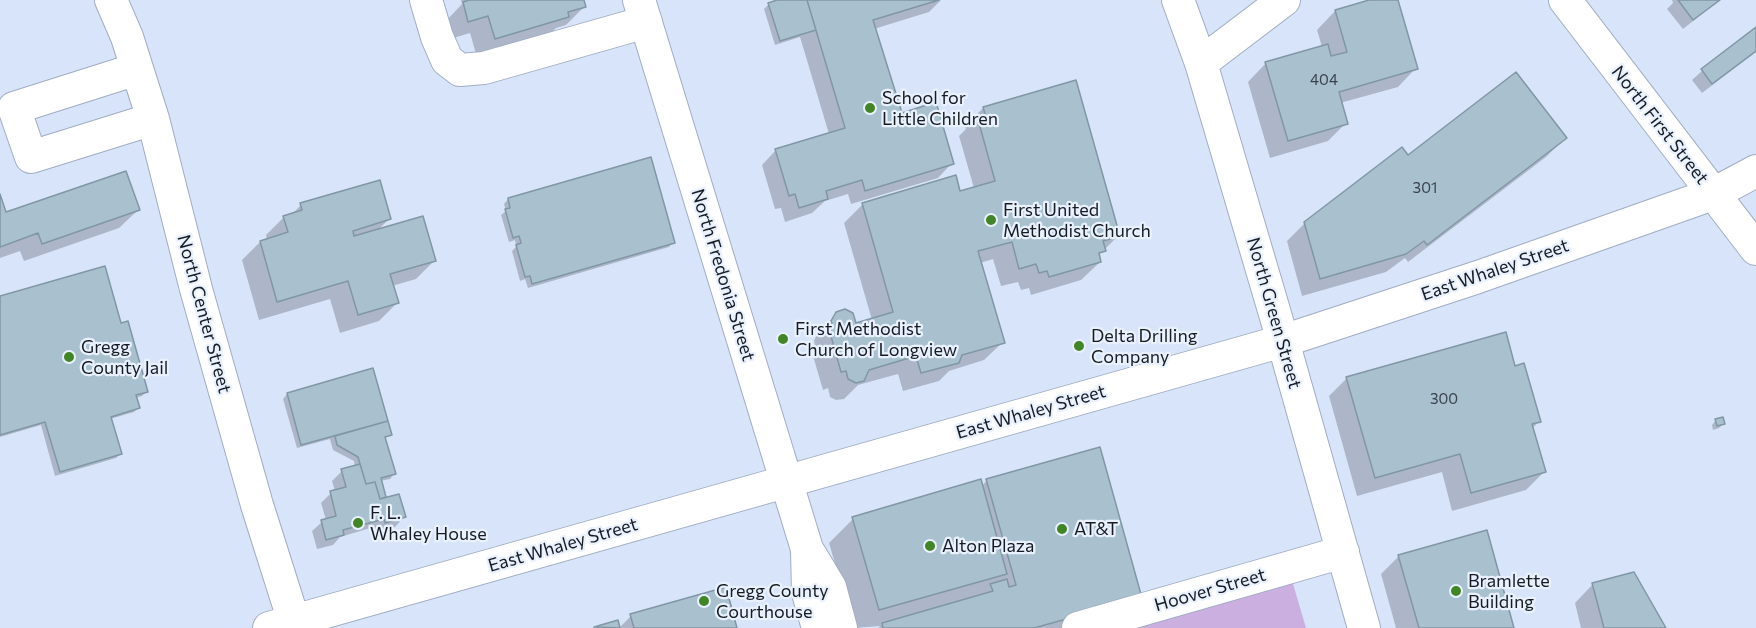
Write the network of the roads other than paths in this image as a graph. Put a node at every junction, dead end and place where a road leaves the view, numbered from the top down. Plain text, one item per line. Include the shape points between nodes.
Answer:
1 (111, 0) edge
2 (426, 0) edge
3 (1178, 0) edge
4 (1284, 0) edge
5 (1565, 0) edge
6 (643, 11) edge
7 (1201, 63) junction
8 (137, 69) junction
9 (7, 111) edge
10 (153, 119) junction
11 (1756, 171) edge
12 (1713, 194) junction
13 (1756, 249) edge
14 (1283, 341) junction
15 (786, 482) junction
16 (807, 549) junction
17 (1343, 552) junction
18 (286, 626) edge
19 (818, 628) edge
20 (841, 628) edge
21 (1078, 628) edge
22 (1364, 628) edge

1 - 8 street, North Center Street
2 - 6 street via 447,60 460,70 484,68
3 - 7 street, North Green Street
4 - 7 street
5 - 12 street, North First Street
6 - 15 street, North Fredonia Street
7 - 14 street, North Green Street
8 - 9 street
8 - 10 street, North Center Street
9 - 10 street via 31,157
10 - 18 street, North Center Street
11 - 12 street, East Whaley Street
12 - 13 street, North First Street
12 - 14 street, East Whaley Street
14 - 15 street, East Whaley Street
14 - 17 street, North Green Street
15 - 16 street, North Fredonia Street
15 - 18 street, East Whaley Street
16 - 19 street, North Fredonia Street via 808,593
16 - 20 street, North Fredonia Street via 830,588
17 - 21 street, Hoover Street
17 - 22 street, North Green Street

